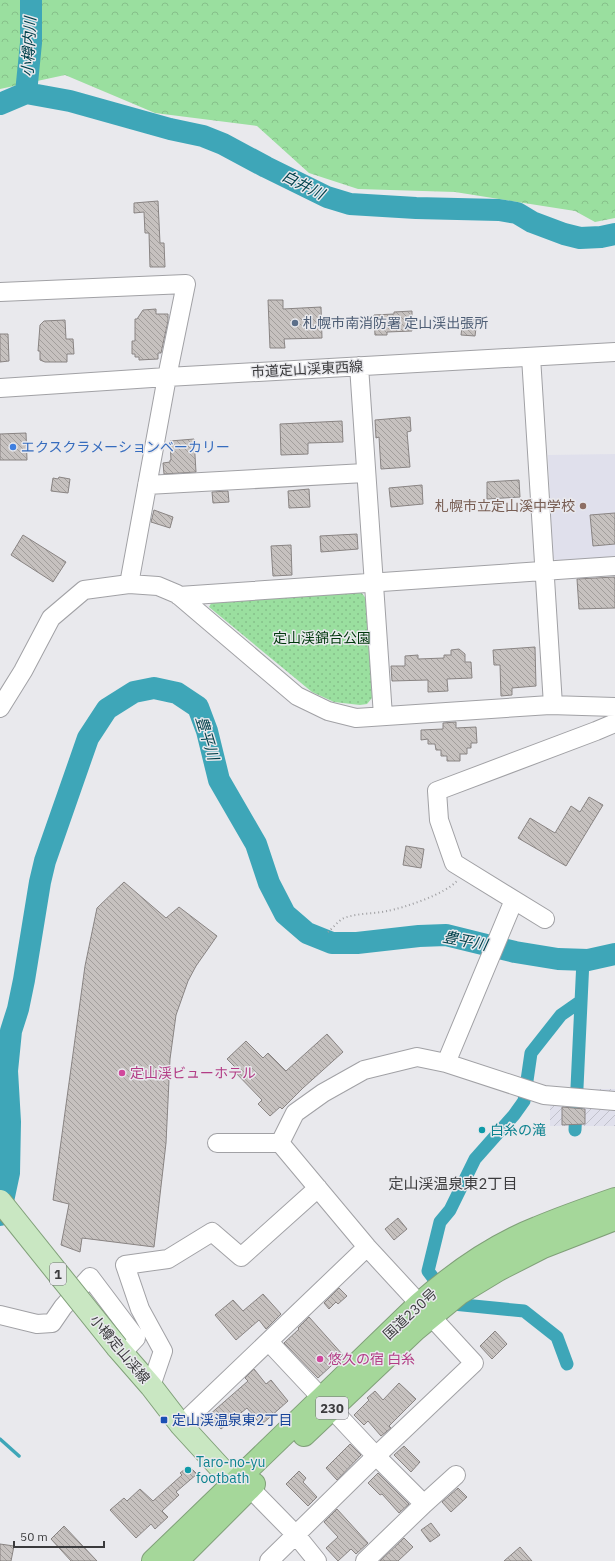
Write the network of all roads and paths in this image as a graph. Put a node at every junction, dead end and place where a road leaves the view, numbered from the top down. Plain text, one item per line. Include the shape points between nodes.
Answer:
1 (0, 292) edge
2 (615, 352) edge
3 (531, 356) junction
4 (359, 366) junction
5 (167, 377) junction
6 (0, 388) edge
7 (366, 473) junction
8 (147, 485) junction
9 (615, 566) edge
10 (544, 571) junction
11 (373, 583) junction
12 (129, 584) junction
13 (179, 596) junction
14 (553, 705) junction
15 (615, 707) edge
16 (0, 708) edge
17 (382, 716) junction
18 (615, 723) edge
19 (462, 876) dead end
20 (511, 907) junction
21 (545, 920) dead end
22 (328, 932) dead end
23 (446, 1063) junction
24 (615, 1101) edge
25 (217, 1142) dead end
26 (280, 1143) junction
27 (318, 1188) junction
28 (615, 1199) edge
29 (0, 1201) edge
30 (615, 1219) edge
31 (367, 1247) junction
32 (455, 1285) junction
33 (430, 1306) junction
34 (4, 1316) edge
35 (269, 1342) junction
36 (119, 1350) junction
37 (151, 1386) junction
38 (326, 1403) junction
39 (181, 1426) junction
40 (376, 1456) junction
41 (456, 1475) dead end
42 (243, 1484) junction
43 (424, 1504) junction
44 (296, 1535) junction
45 (155, 1560) edge
46 (177, 1561) edge
47 (270, 1561) edge
48 (317, 1561) edge
49 (365, 1561) edge

1 - 5 street via 186,284
2 - 3 street, 市道定山渓東西線
3 - 4 street, 市道定山渓東西線
3 - 10 street
4 - 5 street, 市道定山渓東西線
4 - 7 street
5 - 6 street, 市道定山渓東西線
5 - 8 street
7 - 8 street
7 - 11 street
8 - 12 street
9 - 10 street
10 - 11 street
10 - 14 street
11 - 13 street
11 - 17 street
12 - 13 street via 158,586
12 - 16 street via 84,590 51,618
13 - 17 street via 297,696 328,711 356,718
14 - 15 street
14 - 17 street
18 - 20 street via 437,791 439,820 454,863
19 - 22 path via 452,887 435,895 388,911 342,919
20 - 21 street
20 - 23 street
23 - 24 street via 544,1095
23 - 26 street via 417,1057 364,1070 323,1093 295,1114
25 - 26 street
26 - 27 street
27 - 31 street
27 - 37 street via 241,1256 212,1232 168,1258 125,1265 140,1309 162,1350
28 - 32 highway, 国道230号 / 230 via 536,1228 492,1250
29 - 36 main road, 小樽定山渓線 / 1, bridge
30 - 32 highway, 国道230号 / 230 via 543,1246 498,1270
31 - 33 street
31 - 35 street
32 - 33 highway, 国道230号 / 230
33 - 38 highway, 国道230号 / 230
33 - 40 street via 474,1363
34 - 36 street via 37,1324 52,1323 90,1277 136,1338
35 - 38 street
35 - 39 street
36 - 37 main road, 小樽定山渓線 / 1
37 - 39 main road, 小樽定山渓線 / 1
38 - 40 street
38 - 42 highway, 国道230号 / 230
39 - 42 main road, 小樽定山渓線 / 1 via 225,1473
40 - 43 street
40 - 44 street
41 - 43 street
42 - 44 street
42 - 45 highway, 国道230号 / 230
42 - 46 highway, 国道230号 / 230
43 - 49 street
44 - 47 street
44 - 48 street

